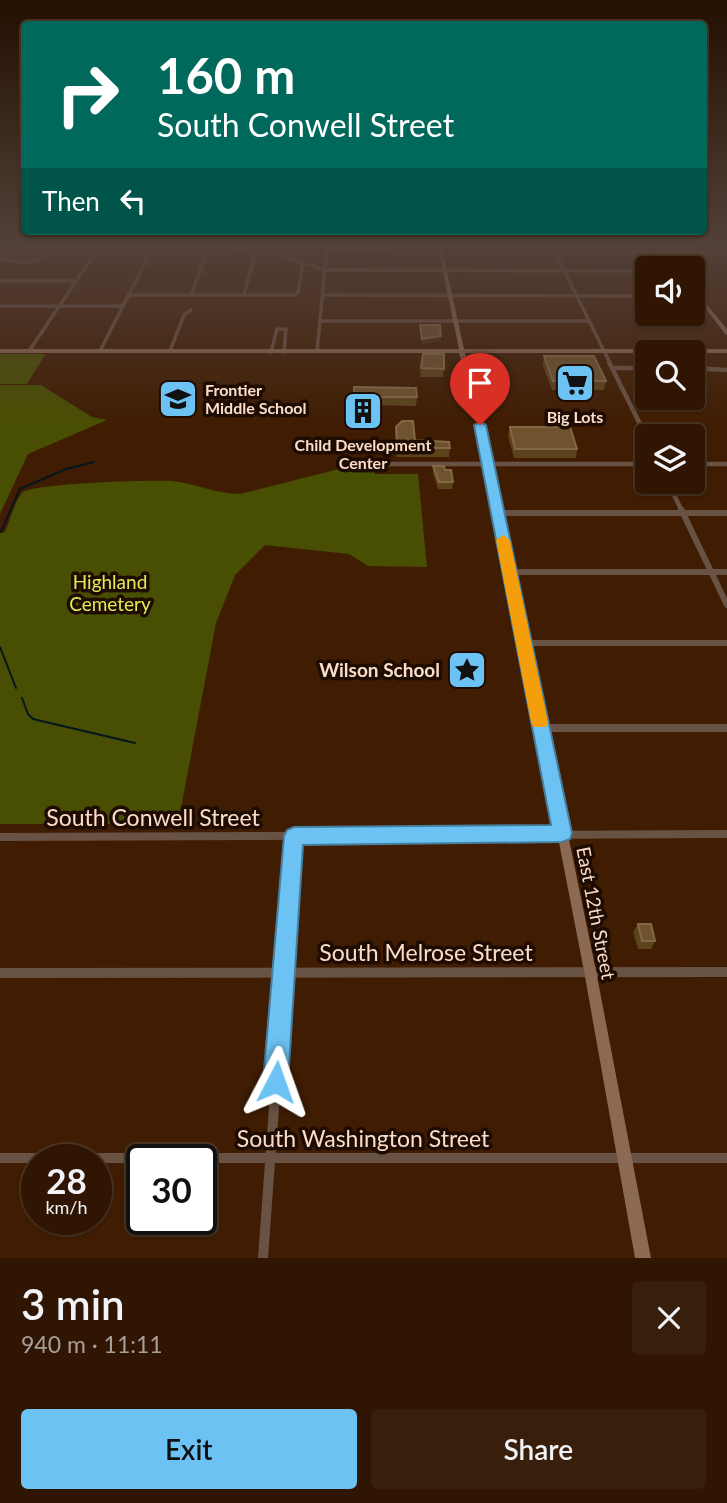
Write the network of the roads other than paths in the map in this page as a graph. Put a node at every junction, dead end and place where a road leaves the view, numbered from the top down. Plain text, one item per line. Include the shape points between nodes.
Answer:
1 (60, 306) edge
2 (122, 306) edge
3 (323, 307) edge
4 (452, 307) edge
5 (581, 307) edge
6 (705, 307) edge
7 (191, 310) dead end
8 (321, 321) junction
9 (455, 321) junction
10 (588, 321) junction
11 (727, 333) edge
12 (0, 351) edge
13 (29, 351) junction
14 (100, 351) junction
15 (170, 351) junction
16 (317, 351) junction
17 (727, 351) edge
18 (271, 352) junction
19 (284, 352) junction
20 (462, 352) junction
21 (604, 352) junction
22 (612, 368) junction
23 (635, 368) edge
24 (705, 369) edge
25 (727, 370) edge
26 (640, 424) edge
27 (380, 464) dead end
28 (487, 464) junction
29 (635, 464) edge
30 (705, 464) edge
31 (727, 464) edge
32 (674, 494) edge
33 (498, 513) junction
34 (683, 513) junction
35 (727, 513) edge
36 (510, 572) junction
37 (711, 572) junction
38 (727, 572) edge
39 (727, 605) edge
40 (524, 643) junction
41 (727, 643) edge
42 (727, 727) edge
43 (541, 728) junction
44 (562, 833) junction
45 (727, 834) edge
46 (294, 836) junction
47 (0, 837) edge
48 (590, 971) junction
49 (727, 972) edge
50 (0, 973) edge
51 (284, 973) junction
52 (0, 1158) edge
53 (270, 1158) junction
54 (624, 1158) junction
55 (727, 1158) edge
56 (263, 1258) edge
57 (643, 1258) edge

1 - 13 street
2 - 14 street
3 - 8 street
4 - 9 street, East 12th Street
5 - 10 street
6 - 11 street
7 - 15 street via 184,315
8 - 9 street
8 - 16 street
9 - 10 street
9 - 20 street, East 12th Street
10 - 21 street
12 - 13 street
13 - 14 street
14 - 15 street
15 - 18 street
16 - 19 street
16 - 20 street
17 - 21 street
18 - 19 street
18 - 19 street via 277,329 286,329
20 - 21 street
20 - 28 street, East 12th Street
21 - 22 street
22 - 23 street
22 - 26 street
24 - 25 street
27 - 28 street
28 - 29 street
28 - 33 street, East 12th Street
30 - 31 street
32 - 34 street
33 - 34 street
33 - 36 street, East 12th Street
34 - 35 street
34 - 37 street
36 - 37 street
36 - 40 street, East 12th Street
37 - 38 street
37 - 39 street
40 - 41 street
40 - 43 street, East 12th Street
42 - 43 street
43 - 44 street, East 12th Street
44 - 45 street, South Conwell Street
44 - 46 street, South Conwell Street
44 - 48 street, East 12th Street
46 - 47 street, South Conwell Street
46 - 51 street
48 - 49 street, South Melrose Street
48 - 51 street, South Melrose Street
48 - 54 street, East 12th Street
50 - 51 street, South Melrose Street
51 - 53 street
52 - 53 street, South Washington Street
53 - 54 street, South Washington Street
53 - 56 street
54 - 55 street, South Washington Street
54 - 57 street, East 12th Street

